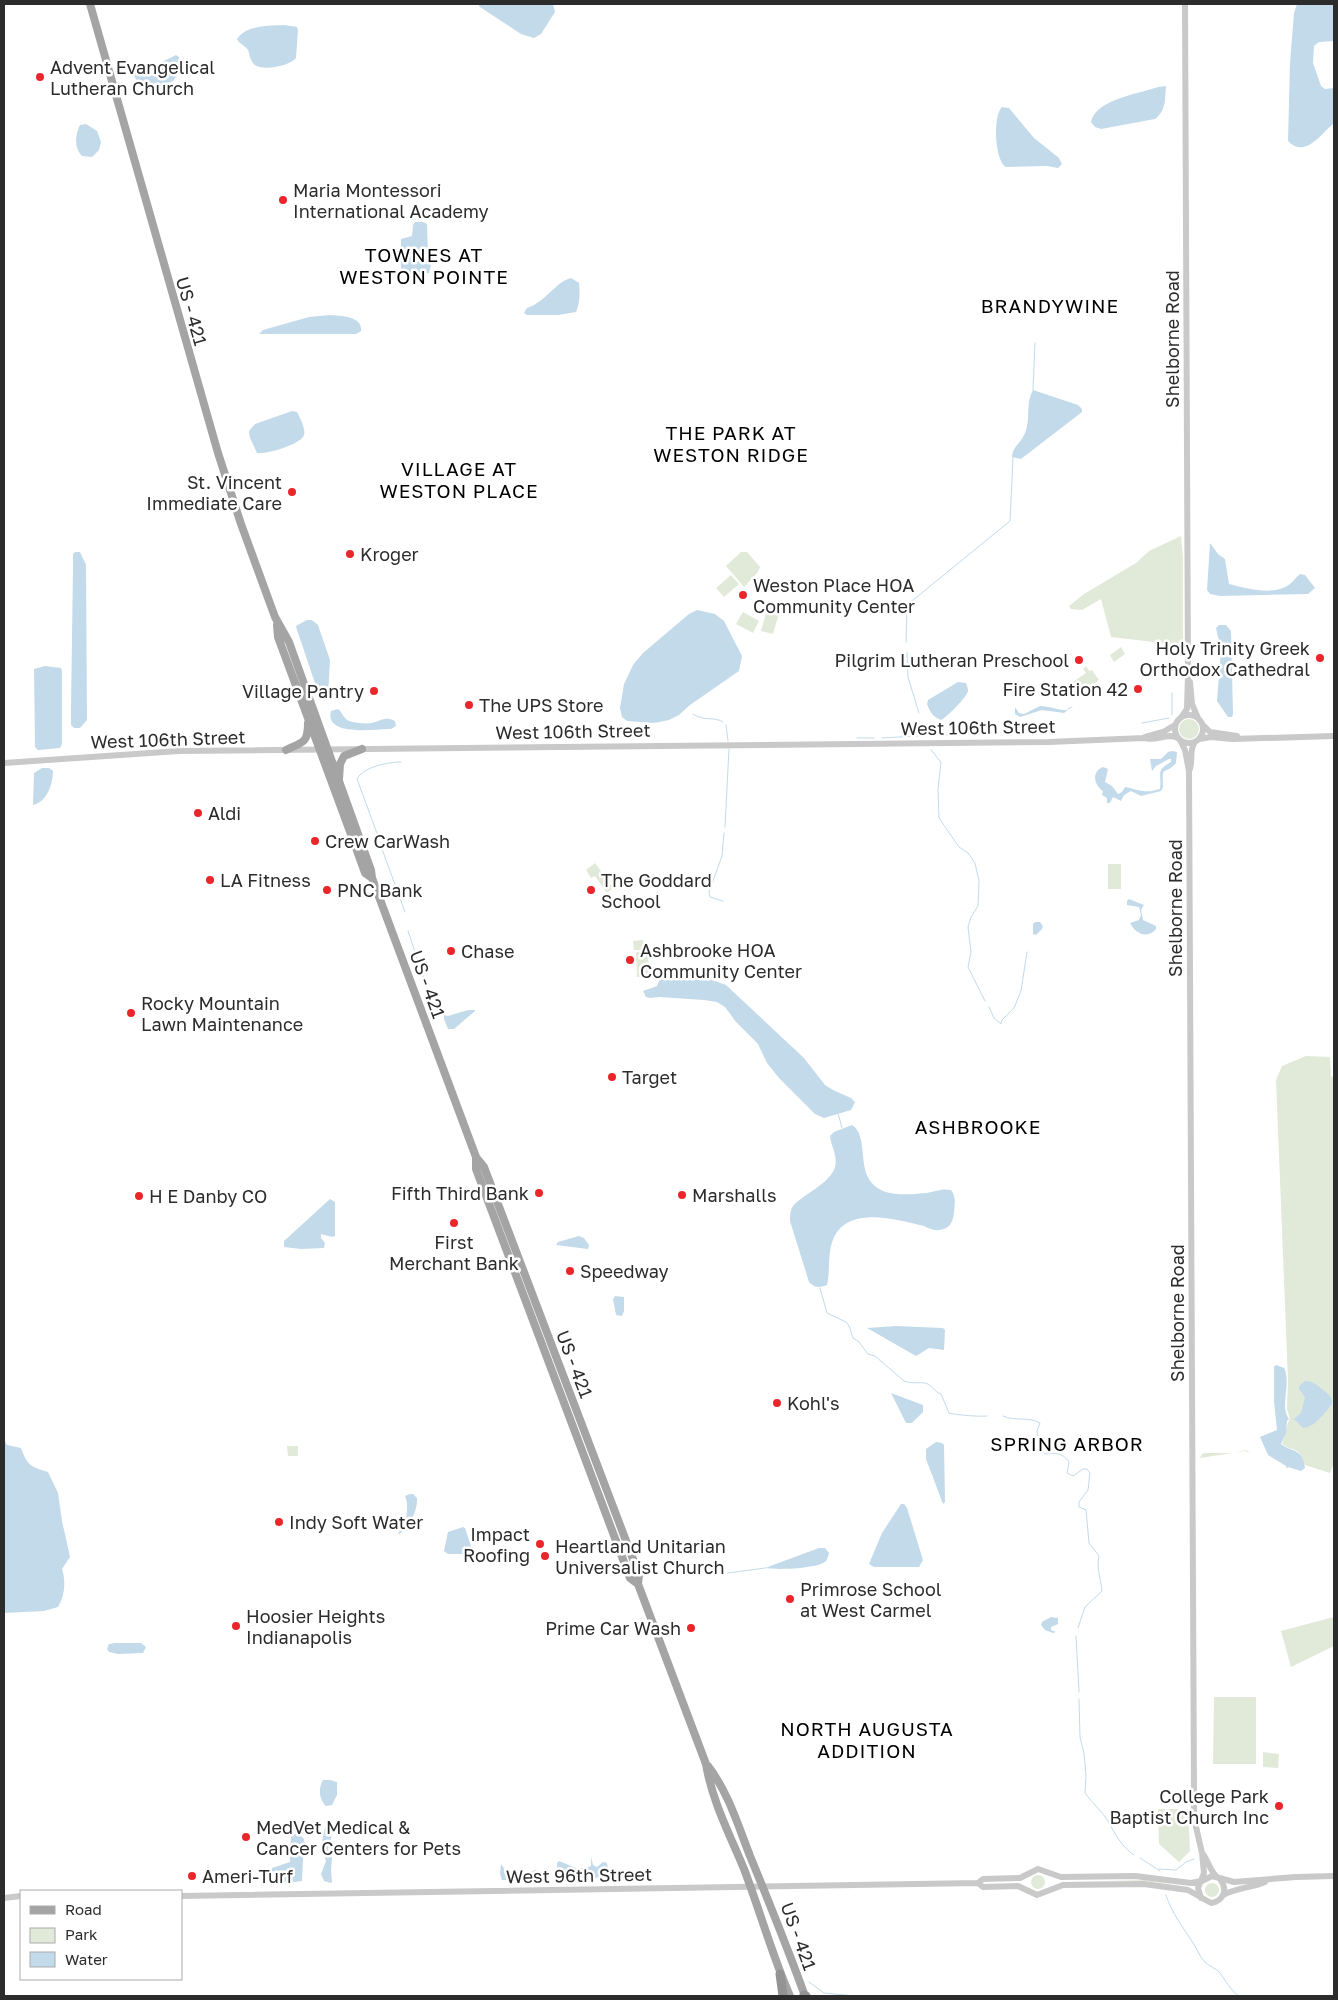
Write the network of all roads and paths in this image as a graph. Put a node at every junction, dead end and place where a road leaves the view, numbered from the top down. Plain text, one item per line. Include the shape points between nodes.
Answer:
1 (90, 4) edge
2 (1185, 4) edge
3 (278, 623) junction
4 (1188, 674) junction
5 (1182, 716) junction
6 (1198, 718) junction
7 (308, 719) junction
8 (1175, 725) junction
9 (1203, 726) junction
10 (1334, 736) edge
11 (1144, 738) junction
12 (1246, 738) junction
13 (1179, 739) junction
14 (1197, 741) junction
15 (362, 749) junction
16 (286, 750) junction
17 (323, 750) junction
18 (4, 763) edge
19 (1189, 771) junction
20 (338, 780) junction
21 (372, 878) junction
22 (706, 1764) junction
23 (1202, 1853) junction
24 (1048, 1872) junction
25 (1027, 1875) junction
26 (1334, 1876) edge
27 (1219, 1879) junction
28 (1202, 1881) junction
29 (1268, 1881) junction
30 (978, 1883) junction
31 (750, 1887) junction
32 (763, 1887) junction
33 (1028, 1891) junction
34 (1049, 1891) junction
35 (1223, 1895) junction
36 (20, 1896) edge
37 (182, 1896) edge
38 (4, 1898) edge
39 (1201, 1898) junction
40 (780, 1974) junction
41 (783, 1996) edge
42 (790, 1996) edge
43 (805, 1996) edge

1 - 3 main road, US - 421 via 200,394 241,524
2 - 4 street, Shelborne Road
3 - 7 main road, US - 421 via 278,637
3 - 17 main road, US - 421 via 289,642
4 - 5 street, Shelborne Road via 1187,709
4 - 6 street, Shelborne Road via 1192,704
5 - 6 street
5 - 8 street
6 - 9 street
7 - 16 main road via 305,740
7 - 17 main road, US - 421
8 - 11 street, West 106th Street
8 - 13 street
9 - 12 street via 1210,732
9 - 14 street via 1203,733
10 - 12 street
11 - 13 street, West 106th Street via 1172,735
11 - 15 street, West 106th Street via 1049,742
12 - 14 street via 1211,737
13 - 14 street via 1187,743
13 - 19 street, Shelborne Road
14 - 19 street, Shelborne Road via 1191,749
15 - 17 street, West 106th Street
15 - 20 main road via 344,756
16 - 17 street, West 106th Street
16 - 18 street, West 106th Street via 164,752
17 - 20 main road, US - 421
17 - 21 main road, US - 421 via 366,873
19 - 23 street, Shelborne Road via 1194,1818
20 - 21 main road, US - 421
21 - 22 main road, US - 421 via 476,1158 476,1170 630,1578 638,1584
22 - 31 main road, US - 421 via 709,1783
22 - 32 main road, US - 421 via 719,1780
23 - 27 street, Shelborne Road
23 - 28 street, Shelborne Road
24 - 25 street via 1038,1869
24 - 28 street via 1063,1878 1135,1876 1191,1883
24 - 34 street via 1052,1881
25 - 30 street, West 96th Street via 1020,1878 983,1878
25 - 33 street via 1025,1884
26 - 29 street
27 - 28 street via 1210,1877
27 - 29 street
27 - 35 street via 1224,1887
28 - 39 street via 1198,1890
29 - 35 street
30 - 32 street, West 96th Street
30 - 33 street, West 96th Street via 982,1887 1018,1886
31 - 32 street, West 96th Street
31 - 37 street, West 96th Street
31 - 40 main road, US - 421
32 - 43 main road, US - 421
33 - 34 street via 1037,1895
34 - 39 street via 1063,1885 1144,1884 1188,1890
35 - 39 street via 1213,1903
36 - 38 street
40 - 41 highway
40 - 42 main road, US - 421

